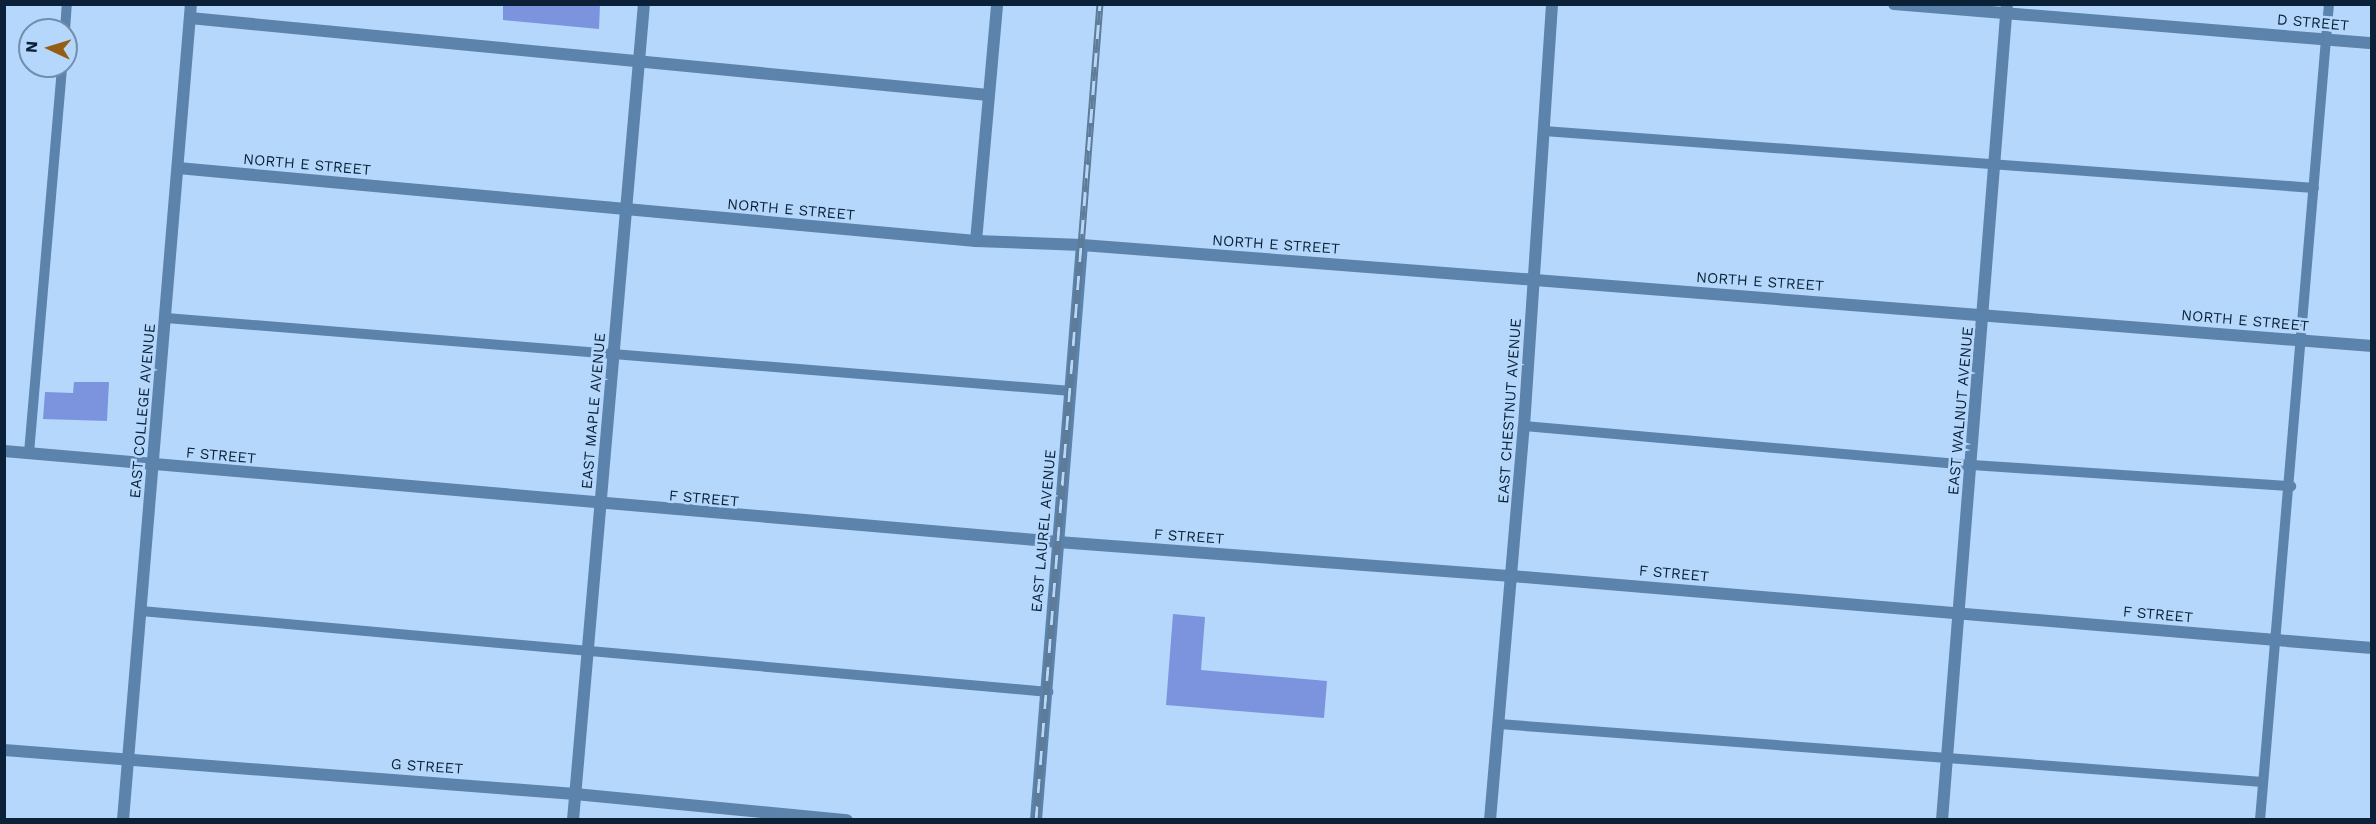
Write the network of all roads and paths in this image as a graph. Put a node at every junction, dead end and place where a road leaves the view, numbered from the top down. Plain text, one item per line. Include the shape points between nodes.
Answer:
1 (191, 4) edge
2 (644, 4) edge
3 (997, 4) edge
4 (1552, 4) edge
5 (1894, 4) edge
6 (2329, 4) edge
7 (2007, 8) edge
8 (190, 18) junction
9 (2326, 40) junction
10 (2372, 44) edge
11 (638, 60) junction
12 (61, 78) edge
13 (988, 95) junction
14 (1544, 131) junction
15 (1996, 164) junction
16 (178, 168) junction
17 (2314, 188) junction
18 (626, 210) junction
19 (976, 241) junction
20 (1082, 245) junction
21 (1535, 280) junction
22 (1985, 314) junction
23 (166, 318) junction
24 (2302, 341) junction
25 (2372, 346) edge
26 (615, 353) junction
27 (1071, 391) junction
28 (1524, 426) junction
29 (4, 451) edge
30 (29, 453) junction
31 (154, 465) junction
32 (1972, 465) junction
33 (2291, 486) junction
34 (600, 506) junction
35 (1058, 542) junction
36 (1512, 576) junction
37 (141, 611) junction
38 (1958, 612) junction
39 (2275, 640) junction
40 (2372, 648) edge
41 (589, 650) junction
42 (1046, 692) junction
43 (1499, 724) junction
44 (4, 750) edge
45 (128, 759) junction
46 (1947, 761) junction
47 (2263, 782) junction
48 (575, 794) junction
49 (123, 819) edge
50 (573, 819) edge
51 (847, 819) edge
52 (1036, 819) edge
53 (1490, 819) edge
54 (1942, 819) edge
55 (2260, 819) edge

1 - 8 street, EAST COLLEGE AVENUE
2 - 11 street, EAST MAPLE AVENUE
3 - 13 street
4 - 14 street, EAST CHESTNUT AVENUE
5 - 7 street, D STREET
6 - 9 lane
7 - 9 street, D STREET
7 - 15 street, EAST WALNUT AVENUE
8 - 11 street
8 - 16 street, EAST COLLEGE AVENUE
9 - 10 street, D STREET
9 - 17 lane
11 - 13 street
11 - 18 street, EAST MAPLE AVENUE
12 - 30 lane
13 - 19 street
14 - 15 lane
14 - 21 street, EAST CHESTNUT AVENUE
15 - 17 lane
15 - 22 street, EAST WALNUT AVENUE
16 - 18 street, NORTH E STREET
16 - 23 street, EAST COLLEGE AVENUE
17 - 24 lane
18 - 19 street, NORTH E STREET
18 - 26 street, EAST MAPLE AVENUE
19 - 20 street, NORTH E STREET
20 - 21 street, NORTH E STREET
20 - 27 street, EAST LAUREL AVENUE
21 - 22 street, NORTH E STREET
21 - 28 street, EAST CHESTNUT AVENUE
22 - 24 street, NORTH E STREET
22 - 32 street, EAST WALNUT AVENUE
23 - 26 lane
23 - 31 street, EAST COLLEGE AVENUE
24 - 25 street, NORTH E STREET
24 - 33 lane
26 - 27 lane
26 - 34 street, EAST MAPLE AVENUE
27 - 35 street, EAST LAUREL AVENUE
28 - 32 lane
28 - 36 street, EAST CHESTNUT AVENUE
29 - 30 street, F STREET
30 - 31 street, F STREET
31 - 34 street, F STREET
31 - 37 street, EAST COLLEGE AVENUE
32 - 33 lane
32 - 38 street, EAST WALNUT AVENUE
33 - 39 lane
34 - 35 street, F STREET
34 - 41 street, EAST MAPLE AVENUE
35 - 36 street, F STREET
35 - 42 street, EAST LAUREL AVENUE
36 - 38 street, F STREET
36 - 43 street, EAST CHESTNUT AVENUE
37 - 41 lane
37 - 45 street, EAST COLLEGE AVENUE
38 - 39 street, F STREET
38 - 46 street, EAST WALNUT AVENUE
39 - 40 street, F STREET
39 - 47 lane
41 - 42 lane
41 - 48 street, EAST MAPLE AVENUE
42 - 52 street, EAST LAUREL AVENUE
43 - 46 lane
43 - 53 street, EAST CHESTNUT AVENUE
44 - 45 street, G STREET
45 - 48 street, G STREET
45 - 49 street, EAST COLLEGE AVENUE
46 - 47 lane
46 - 54 street, EAST WALNUT AVENUE
47 - 55 lane
48 - 50 street, EAST MAPLE AVENUE
48 - 51 street, G STREET

